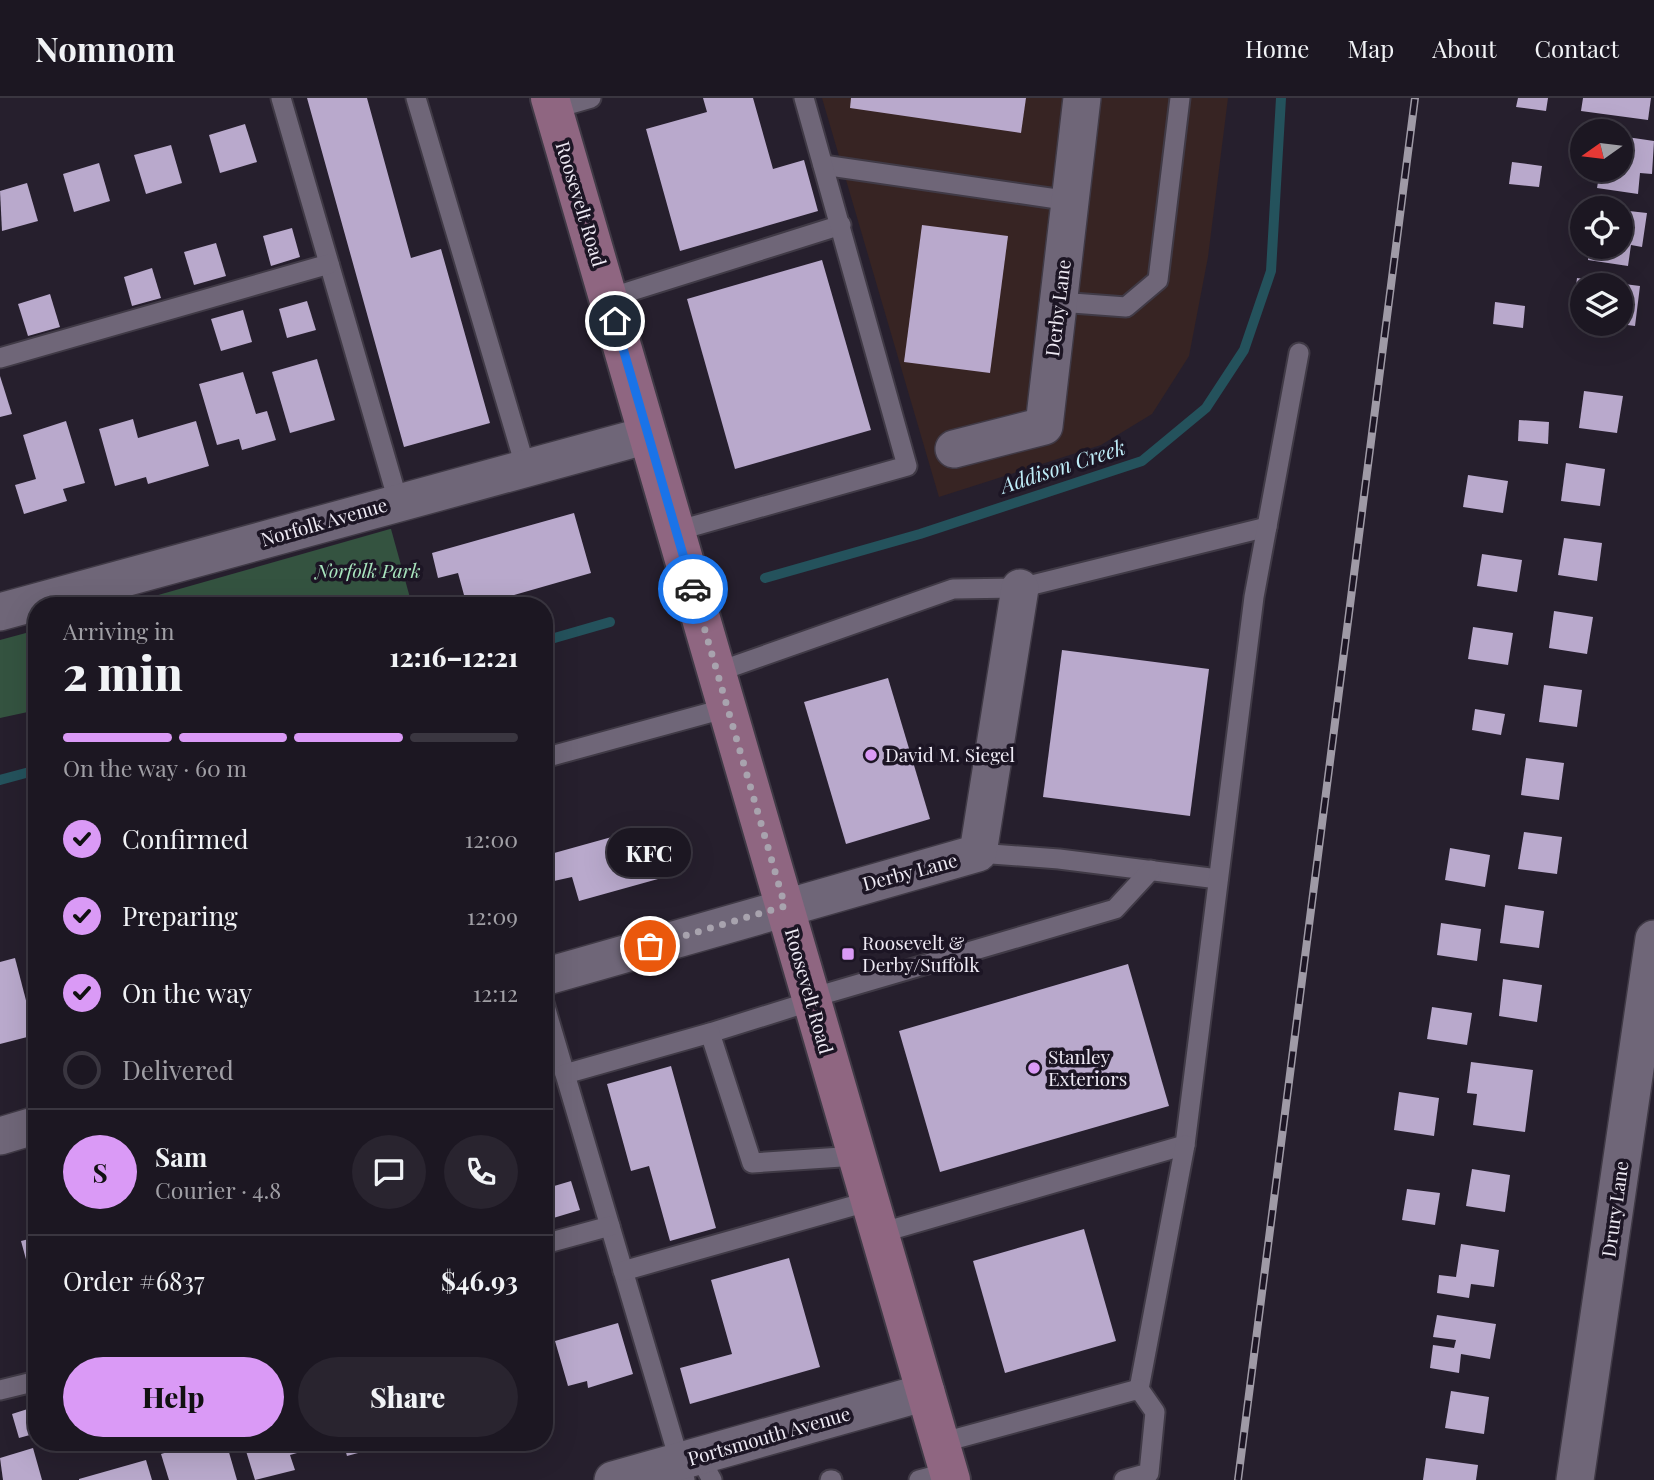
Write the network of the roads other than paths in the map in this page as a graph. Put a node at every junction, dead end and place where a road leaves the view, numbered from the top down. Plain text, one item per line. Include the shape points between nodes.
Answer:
1 (281, 98) edge
2 (416, 98) edge
3 (591, 98) edge
4 (804, 98) edge
5 (1082, 98) edge
6 (1180, 98) edge
7 (551, 104) edge
8 (823, 165) junction
9 (1071, 201) junction
10 (841, 225) junction
11 (329, 264) junction
12 (609, 298) junction
13 (1059, 302) junction
14 (1299, 354) dead end
15 (0, 358) edge
16 (648, 435) junction
17 (954, 449) dead end
18 (526, 469) junction
19 (398, 501) junction
20 (1267, 527) junction
21 (676, 531) junction
22 (1020, 588) junction
23 (54, 597) edge
24 (28, 604) edge
25 (0, 612) edge
26 (722, 690) junction
27 (553, 755) edge
28 (978, 853) junction
29 (1151, 870) junction
30 (1219, 879) junction
31 (785, 906) junction
32 (1654, 939) edge
33 (553, 975) edge
34 (812, 1000) junction
35 (553, 1013) edge
36 (710, 1033) junction
37 (565, 1074) junction
38 (1644, 1081) edge
39 (28, 1128) edge
40 (0, 1136) edge
41 (1185, 1144) junction
42 (857, 1156) junction
43 (875, 1217) junction
44 (610, 1226) junction
45 (553, 1242) edge
46 (623, 1271) junction
47 (28, 1383) edge
48 (0, 1390) edge
49 (1139, 1390) junction
50 (926, 1392) junction
51 (694, 1469) edge
52 (940, 1469) edge
53 (613, 1480) edge
54 (1124, 1480) edge
55 (1575, 1480) edge

1 - 11 lane
2 - 18 lane
3 - 7 lane
4 - 8 lane
5 - 9 street, Derby Lane
6 - 13 lane via 1158,280 1126,307
7 - 12 main road, Roosevelt Road
8 - 9 lane
8 - 10 lane
9 - 13 street, Derby Lane
10 - 12 lane
10 - 21 lane via 907,466
11 - 15 lane
11 - 19 lane
12 - 16 main road, Roosevelt Road
13 - 17 street, Derby Lane via 1044,426
14 - 20 lane
16 - 18 street, Norfolk Avenue
16 - 21 main road, Roosevelt Road
18 - 19 street, Norfolk Avenue
19 - 23 street, Norfolk Avenue
20 - 22 lane
20 - 30 lane
21 - 26 main road, Roosevelt Road
22 - 26 lane via 953,589
22 - 28 street, Derby Lane
24 - 25 street, Norfolk Avenue
26 - 27 lane
26 - 31 main road, Roosevelt Road
28 - 29 lane
28 - 31 street, Derby Lane
29 - 30 lane
29 - 34 lane via 1115,909
30 - 41 lane
31 - 33 street, Derby Lane
31 - 34 main road, Roosevelt Road
32 - 38 street, Drury Lane
34 - 36 lane
34 - 42 main road, Roosevelt Road
35 - 37 lane
36 - 37 lane
36 - 42 lane via 752,1163
37 - 44 lane
38 - 55 street, Drury Lane
39 - 40 street
41 - 43 lane
41 - 49 lane
42 - 43 main road, Roosevelt Road
43 - 46 lane
43 - 50 main road, Roosevelt Road
44 - 45 lane
44 - 46 lane
46 - 51 lane
47 - 48 lane
49 - 52 lane
49 - 54 lane via 1155,1412 1149,1474
50 - 51 street, Portsmouth Avenue
50 - 52 main road, Roosevelt Road
51 - 53 street, Portsmouth Avenue

